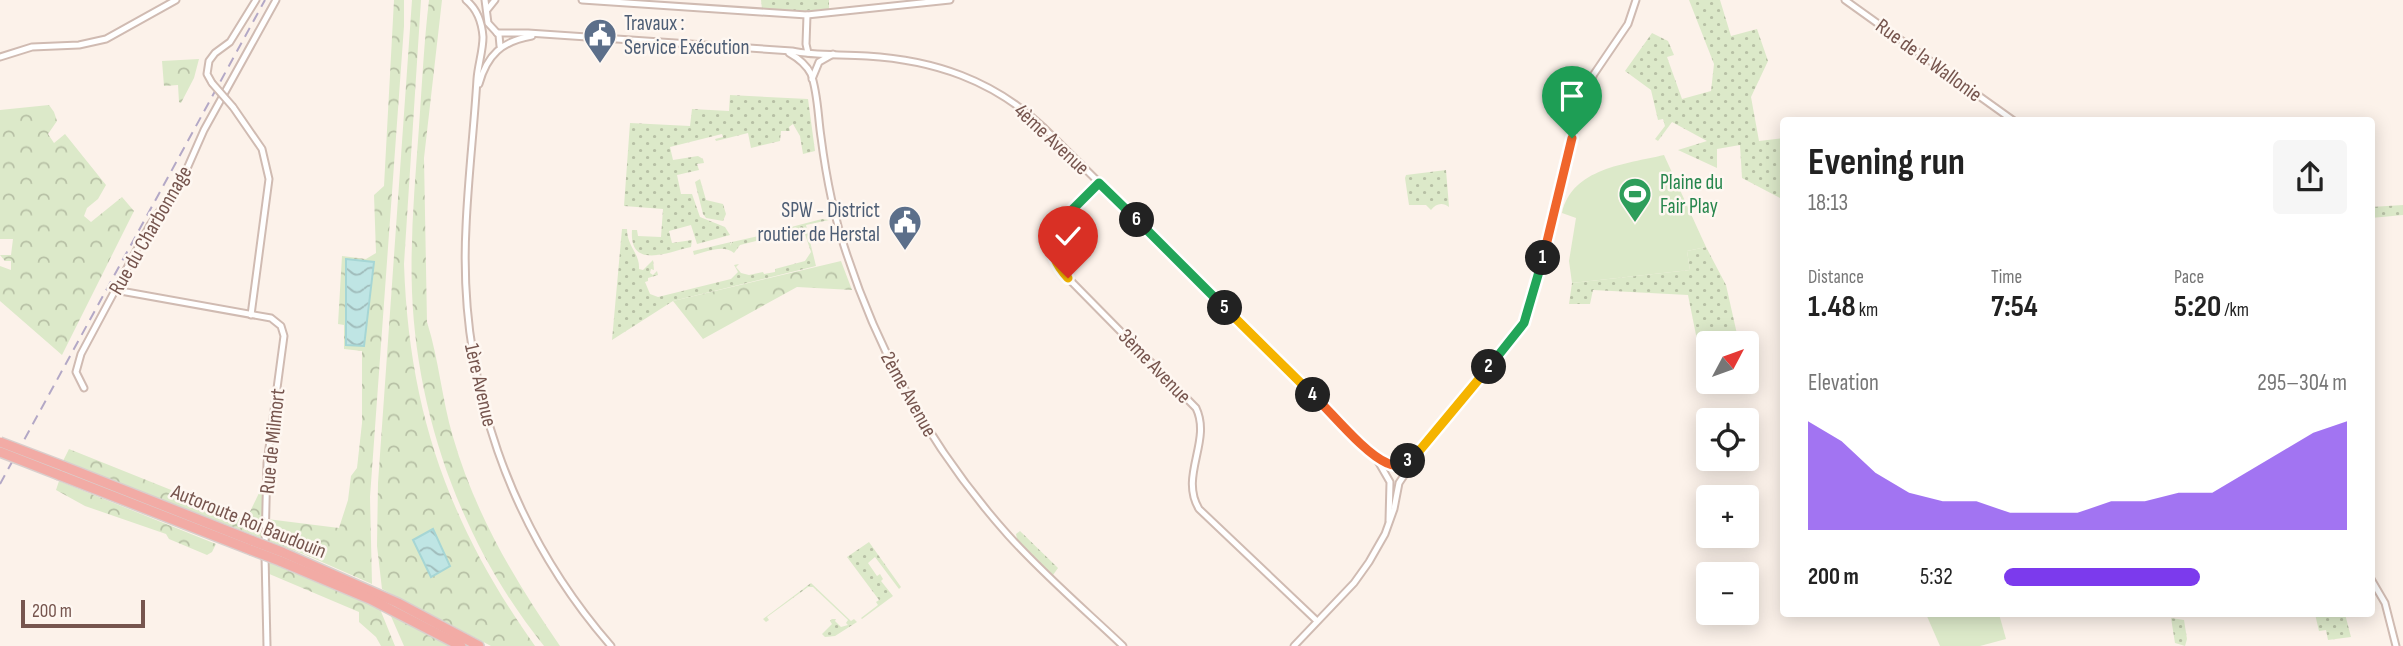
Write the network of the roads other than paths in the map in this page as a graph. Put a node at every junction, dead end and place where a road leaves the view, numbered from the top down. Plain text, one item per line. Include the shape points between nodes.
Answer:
1 (176, 0) edge
2 (256, 0) edge
3 (276, 0) edge
4 (485, 0) edge
5 (495, 0) edge
6 (582, 0) edge
7 (950, 0) edge
8 (1636, 0) edge
9 (1845, 0) edge
10 (470, 1) edge
11 (486, 10) junction
12 (807, 15) junction
13 (496, 33) junction
14 (542, 35) junction
15 (482, 40) junction
16 (806, 44) junction
17 (498, 48) junction
18 (786, 51) junction
19 (797, 52) junction
20 (810, 54) junction
21 (833, 54) junction
22 (0, 57) edge
23 (818, 64) junction
24 (805, 65) junction
25 (812, 79) junction
26 (477, 92) junction
27 (2008, 117) edge
28 (1099, 183) junction
29 (115, 290) junction
30 (251, 315) junction
31 (83, 388) dead end
32 (0, 442) edge
33 (1420, 450) junction
34 (0, 452) edge
35 (1375, 456) junction
36 (1396, 465) junction
37 (61, 471) junction
38 (1405, 476) junction
39 (1388, 479) junction
40 (1399, 483) junction
41 (1389, 521) junction
42 (2375, 586) edge
43 (398, 608) junction
44 (1317, 621) junction
45 (2397, 644) edge
46 (267, 646) edge
47 (461, 646) edge
48 (479, 646) edge
49 (611, 646) edge
50 (1123, 646) edge
51 (1294, 646) edge

1 - 22 street via 106,39 33,47
2 - 30 street, bridge via 230,41 209,61 208,74 262,149 269,179
3 - 29 street, Rue du Charbonnage via 204,130 178,189 155,218
4 - 11 street
5 - 11 street
6 - 12 street
7 - 12 street
8 - 33 street via 1628,24 1580,103 1524,323
9 - 27 street, Rue de la Wallonie
10 - 15 street, 1ère Avenue via 480,19
11 - 13 street
12 - 16 street
13 - 14 street, 4ème Avenue
13 - 15 street via 486,33
13 - 17 street via 501,38
14 - 17 street, 4ème Avenue
14 - 18 street, 4ème Avenue
15 - 17 street via 487,50
15 - 26 street, 1ère Avenue
16 - 19 street
16 - 20 street
17 - 26 street, 1ère Avenue via 483,69
18 - 19 street, 4ème Avenue
18 - 24 street, 4ème Avenue
19 - 20 street, 4ème Avenue
20 - 21 street, 4ème Avenue
20 - 23 street
20 - 24 street
21 - 23 street
21 - 28 street, 4ème Avenue via 922,62 986,85 1030,115
23 - 24 street
23 - 25 street, 2ème Avenue
24 - 25 street, 2ème Avenue
25 - 50 street, 2ème Avenue via 836,221 865,306 899,381 941,450 983,506 1019,547
26 - 49 street, 1ère Avenue via 465,266 470,341 481,396 505,473 532,532 563,584
28 - 35 street, 4ème Avenue
28 - 44 street, 3ème Avenue via 1056,228 1052,243 1055,261 1196,408 1202,426 1191,488 1199,509
29 - 30 street
29 - 31 street, Rue du Charbonnage via 77,363
30 - 46 street, Rue de Milmort via 271,318 284,330 267,463
32 - 37 highway, Autoroute Roi Baudouin, bridge
33 - 36 street
33 - 38 street
34 - 37 highway, Autoroute Roi Baudouin, bridge
35 - 36 street, 4ème Avenue
35 - 39 street, 4ème Avenue
36 - 38 street
36 - 39 street via 1387,470
37 - 43 highway, Autoroute Roi Baudouin, bridge via 281,556
38 - 40 street
39 - 40 street
39 - 41 street
40 - 41 street
41 - 44 street via 1361,573
42 - 45 street
43 - 47 highway, Autoroute Roi Baudouin
43 - 48 highway, Autoroute Roi Baudouin
44 - 51 street

